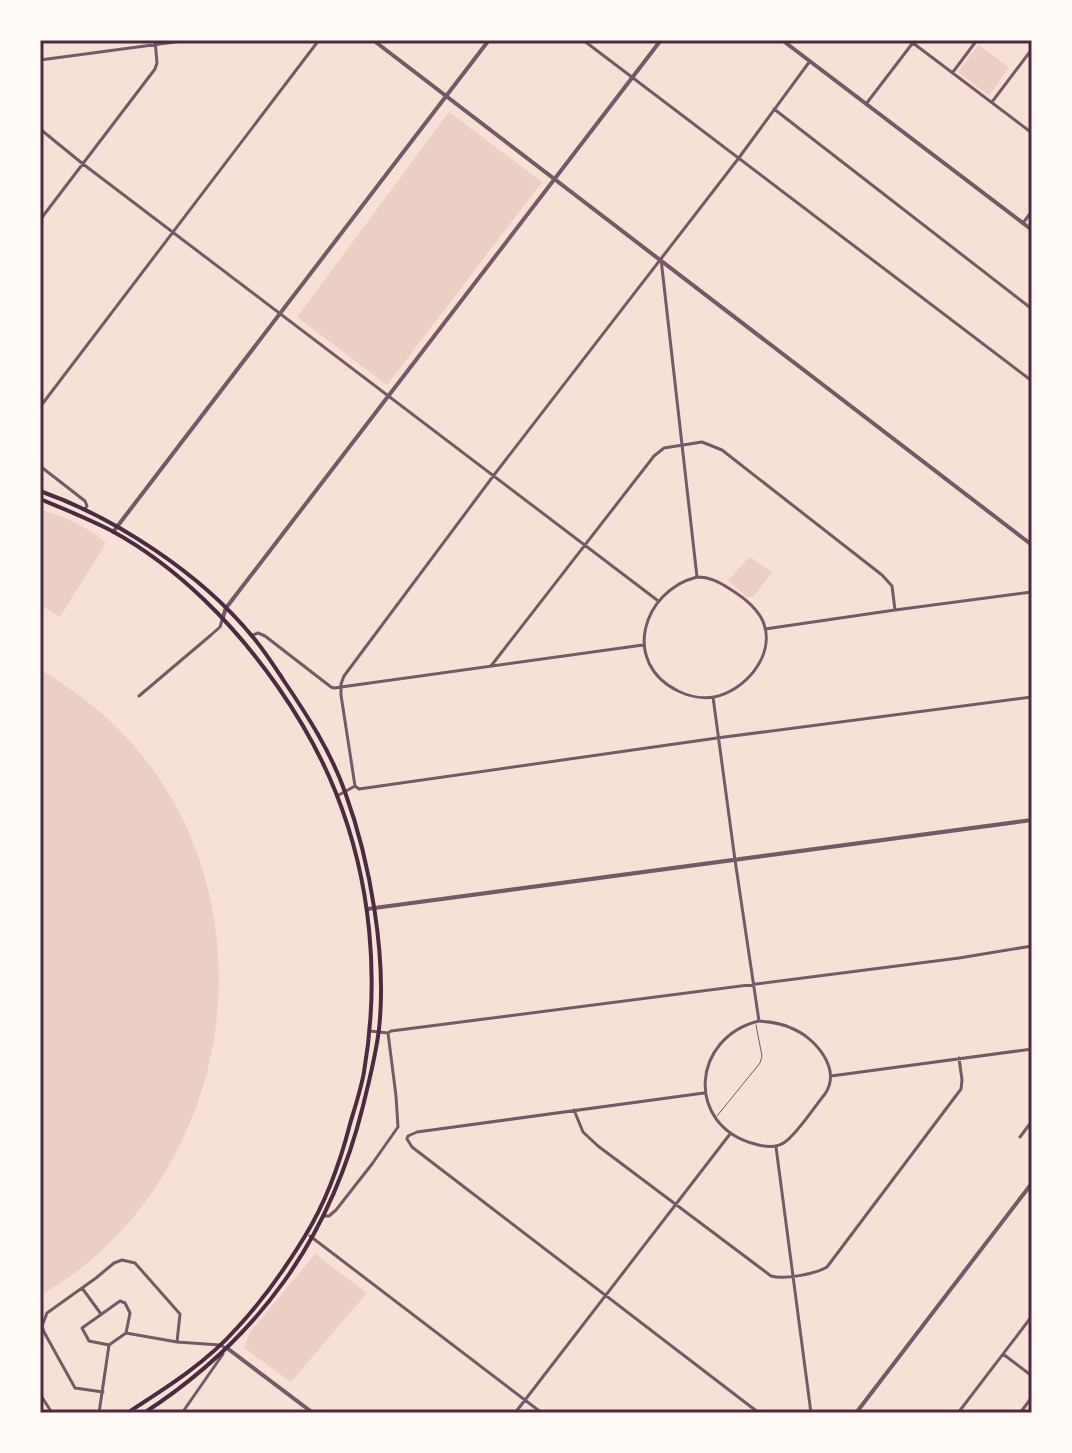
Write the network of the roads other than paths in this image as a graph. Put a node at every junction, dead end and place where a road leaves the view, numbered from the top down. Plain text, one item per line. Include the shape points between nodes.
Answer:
1 (190, 40) edge
2 (319, 40) edge
3 (373, 40) edge
4 (489, 40) edge
5 (583, 40) edge
6 (661, 40) edge
7 (782, 40) edge
8 (977, 40) edge
9 (914, 41) edge
10 (155, 42) edge
11 (1032, 49) edge
12 (40, 60) edge
13 (810, 61) junction
14 (953, 72) junction
15 (632, 77) junction
16 (447, 96) junction
17 (992, 102) junction
18 (866, 104) junction
19 (774, 109) junction
20 (40, 129) edge
21 (1031, 131) edge
22 (738, 159) junction
23 (83, 164) junction
24 (555, 180) junction
25 (1032, 211) edge
26 (40, 220) edge
27 (1023, 223) junction
28 (1032, 230) edge
29 (174, 232) junction
30 (661, 259) junction
31 (1032, 309) edge
32 (280, 313) junction
33 (1032, 381) edge
34 (389, 396) junction
35 (40, 407) edge
36 (681, 446) junction
37 (40, 466) edge
38 (494, 475) junction
39 (40, 491) edge
40 (40, 499) edge
41 (85, 509) junction
42 (117, 526) junction
43 (113, 532) junction
44 (584, 545) junction
45 (1032, 545) edge
46 (697, 577) junction
47 (1032, 592) edge
48 (657, 600) junction
49 (226, 608) junction
50 (895, 610) junction
51 (223, 617) junction
52 (765, 629) junction
53 (252, 636) junction
54 (643, 645) junction
55 (491, 666) junction
56 (341, 687) junction
57 (139, 696) dead end
58 (713, 697) junction
59 (1032, 697) edge
60 (717, 738) junction
61 (355, 786) junction
62 (345, 792) junction
63 (337, 796) junction
64 (1032, 820) edge
65 (735, 860) junction
66 (367, 909) junction
67 (374, 909) junction
68 (1032, 946) edge
69 (754, 983) junction
70 (757, 1021) junction
71 (369, 1031) junction
72 (378, 1032) junction
73 (388, 1033) junction
74 (1032, 1049) edge
75 (959, 1058) junction
76 (831, 1076) junction
77 (704, 1093) junction
78 (574, 1110) junction
79 (715, 1118) junction
80 (1032, 1121) edge
81 (730, 1134) junction
82 (1020, 1137) dead end
83 (776, 1146) junction
84 (1032, 1183) edge
85 (676, 1206) junction
86 (324, 1216) junction
87 (307, 1234) junction
88 (313, 1238) junction
89 (793, 1276) junction
90 (82, 1288) junction
91 (607, 1295) junction
92 (101, 1314) junction
93 (1032, 1316) edge
94 (126, 1333) junction
95 (177, 1342) junction
96 (109, 1345) junction
97 (220, 1345) junction
98 (227, 1348) junction
99 (1003, 1354) junction
100 (1032, 1376) edge
101 (103, 1392) junction
102 (41, 1397) edge
103 (1032, 1397) edge
104 (525, 1400) junction
105 (52, 1413) edge
106 (99, 1413) edge
107 (127, 1413) edge
108 (144, 1413) edge
109 (182, 1413) edge
110 (313, 1413) edge
111 (515, 1413) edge
112 (542, 1413) edge
113 (759, 1413) edge
114 (811, 1413) edge
115 (856, 1413) edge
116 (958, 1413) edge
117 (1020, 1413) edge

1 - 10 street
2 - 29 street
3 - 16 street
4 - 16 street
5 - 15 street
6 - 15 street
7 - 13 street
8 - 14 street
9 - 14 street
9 - 18 street
10 - 12 street
10 - 23 street via 155,69
11 - 17 street
13 - 18 street
13 - 19 street
14 - 17 street
15 - 22 street
15 - 24 street
16 - 24 street
16 - 32 street
17 - 21 street
18 - 27 street
19 - 22 street
19 - 31 street
20 - 23 street
22 - 30 street
22 - 33 street
23 - 26 street
23 - 29 street
24 - 30 street
24 - 34 street
25 - 27 street
27 - 28 street
29 - 32 street
29 - 35 street
30 - 36 street
30 - 38 street
30 - 45 street
32 - 34 street
32 - 42 street
34 - 38 street
34 - 49 street
36 - 44 street via 664,448 654,456
36 - 46 street
36 - 50 street via 702,442 722,450 882,575 892,586
37 - 41 street via 85,501
38 - 44 street
38 - 56 street via 344,676
39 - 41 main road
40 - 43 main road
41 - 42 main road
42 - 43 street
42 - 49 main road
43 - 51 main road
44 - 48 street
44 - 55 street
46 - 48 street
46 - 52 street via 711,578 735,592 760,616
47 - 50 street
48 - 54 street
49 - 51 street
49 - 53 main road
50 - 52 street
51 - 57 street via 220,627
51 - 63 main road via 293,709
52 - 58 street via 764,649 751,675 737,688
53 - 56 street via 265,636 331,687
53 - 62 main road via 309,719
54 - 55 street
54 - 58 street via 650,666 666,684 686,695
55 - 56 street
56 - 61 street
58 - 60 street
59 - 60 street
60 - 61 street
60 - 65 street
61 - 62 street
62 - 63 street
62 - 67 main road
63 - 66 main road
64 - 65 street
65 - 67 street
65 - 69 street
66 - 67 street
66 - 71 main road
67 - 72 main road via 381,983
68 - 69 street
69 - 70 street
69 - 73 street
70 - 76 street via 780,1024 813,1041
70 - 77 street via 722,1042 707,1071
70 - 79 lane via 760,1063
71 - 72 street
71 - 87 main road via 364,1074 344,1149
72 - 73 street
72 - 86 main road via 350,1152
73 - 86 street via 398,1127 336,1210
74 - 75 street
75 - 76 street
75 - 89 street via 961,1089 827,1267
76 - 83 street via 825,1094 787,1141
77 - 78 street
77 - 79 street
78 - 85 street via 590,1139
78 - 91 street via 417,1132 408,1136 408,1142
79 - 81 street
80 - 82 street
81 - 83 street
81 - 85 street
83 - 89 street
84 - 115 street
85 - 89 street via 771,1276
85 - 91 street
86 - 88 main road
87 - 88 street
87 - 97 main road via 271,1288
88 - 98 main road via 271,1300
88 - 104 street
89 - 114 street
90 - 92 street
90 - 95 street via 114,1263 135,1263 180,1314
90 - 101 street via 47,1313 42,1329 75,1388
91 - 104 street
91 - 113 street
92 - 94 street via 117,1302 125,1303 130,1313
92 - 96 street via 82,1331 92,1342
93 - 99 street
94 - 95 street
94 - 96 street
95 - 97 street
96 - 101 street
97 - 98 street
97 - 107 main road
98 - 108 main road
98 - 109 street
98 - 110 street
99 - 100 street
99 - 116 street
101 - 106 street
102 - 105 street
103 - 117 street
104 - 111 street
104 - 112 street

